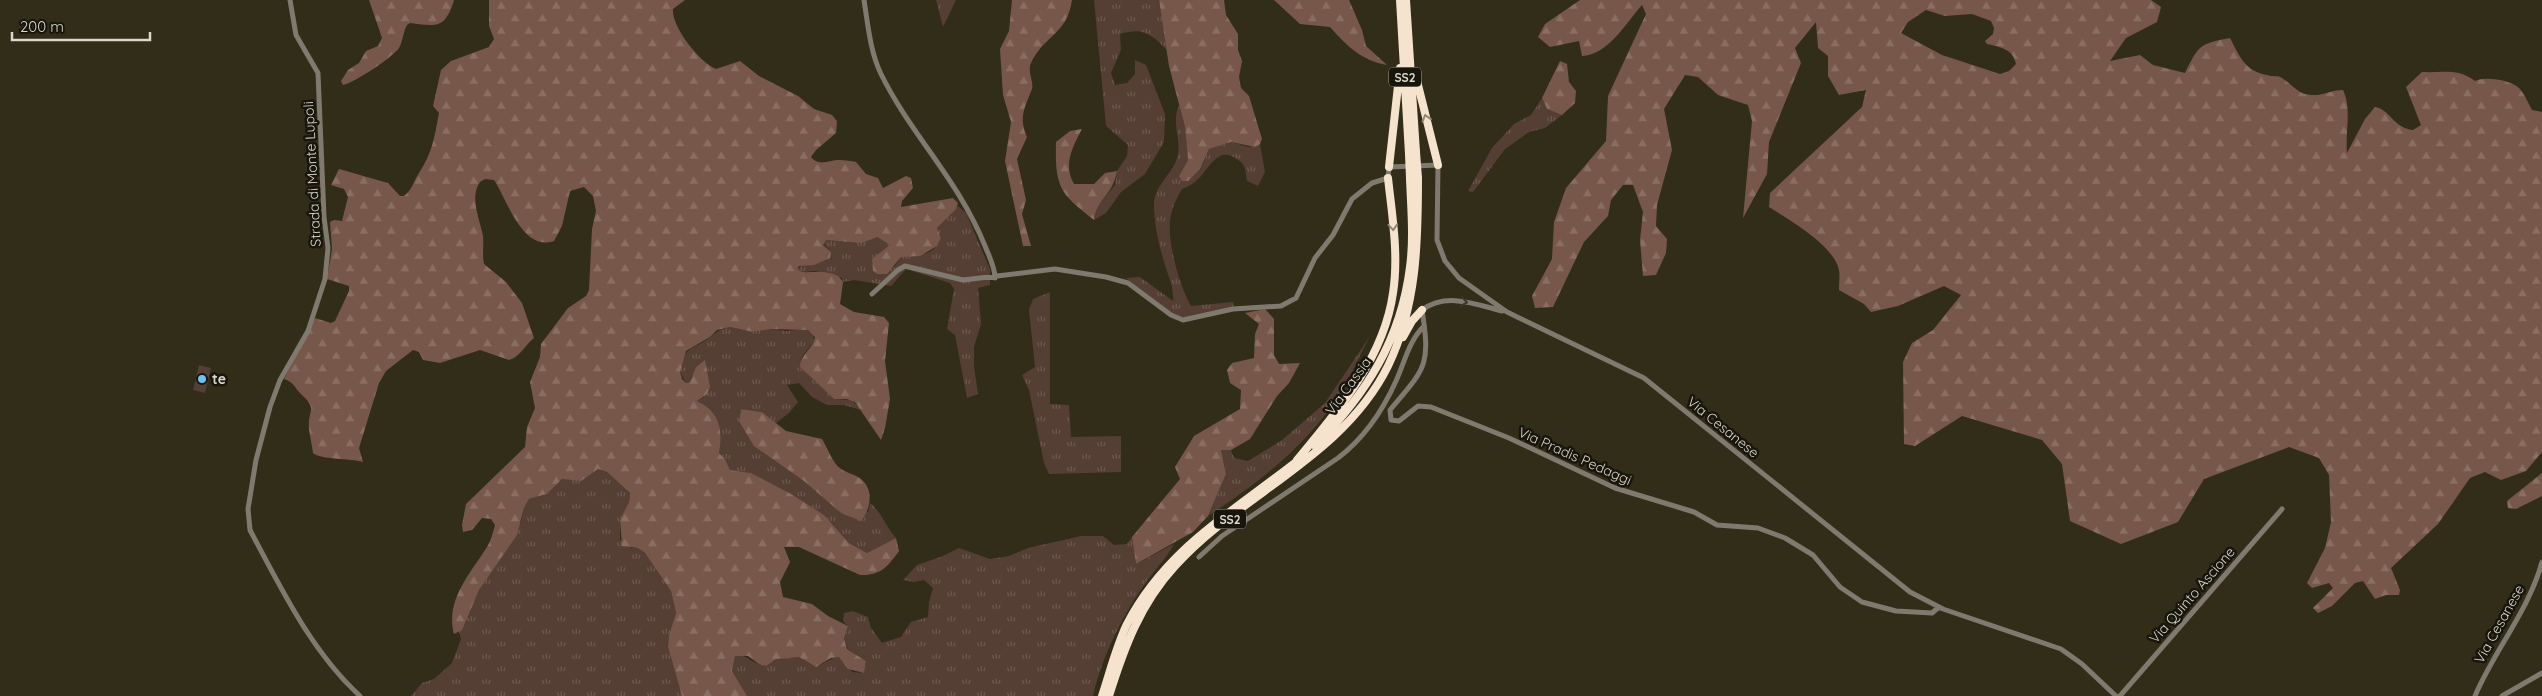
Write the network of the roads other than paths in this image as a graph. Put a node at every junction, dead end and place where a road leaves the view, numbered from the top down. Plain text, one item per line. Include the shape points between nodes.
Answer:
1 (290, 0) edge
2 (864, 0) edge
3 (1400, 0) edge
4 (1406, 0) edge
5 (1408, 30) junction
6 (1403, 47) junction
7 (1413, 153) junction
8 (1438, 165) junction
9 (1389, 167) junction
10 (1388, 178) junction
11 (1414, 178) junction
12 (995, 278) junction
13 (872, 294) dead end
14 (1422, 310) junction
15 (1507, 312) junction
16 (1424, 326) junction
17 (1387, 367) junction
18 (1294, 463) junction
19 (2282, 508) dead end
20 (1199, 557) dead end
21 (2542, 562) edge
22 (1939, 608) junction
23 (2542, 673) edge
24 (360, 696) edge
25 (1102, 696) edge
26 (1109, 696) edge
27 (2118, 696) edge
28 (2475, 696) edge
29 (2502, 696) edge

1 - 24 street, Strada di Monte Lupoli via 296,35 318,73 328,248 325,278 308,331 280,380 270,407 256,460 249,522 255,539 302,624 330,666
2 - 12 street via 878,66 891,91 960,194 981,236
3 - 6 highway, Via Cassia / SS2
4 - 5 highway, Via Cassia / SS2
5 - 7 highway, Via Cassia / SS2
8 -> 5 highway via 1416,80
6 - 7 highway, Via Cassia / SS2
6 - 9 highway
7 - 11 highway, Via Cassia / SS2, bridge
8 - 9 street
8 - 15 street, Via Cesanese via 1436,233 1443,258 1462,281
9 - 10 street
10 - 12 street via 1372,183 1352,198 1333,235 1315,258 1296,298 1281,306 1233,309 1186,320 1174,317 1132,285 1117,279 1055,269
10 -> 18 highway via 1396,263 1386,325 1350,395
11 - 17 highway, Via Cassia / SS2 via 1416,267 1401,334
11 - 18 highway, Via Cassia / SS2 via 1410,265 1406,293 1393,335 1380,365 1356,400 1324,437
12 - 13 street via 958,280 905,266
14 -> 15 street via 1438,302 1458,300
14 - 16 street, Via Pradis Pedaggi
14 - 17 highway via 1411,323
15 - 22 street, Via Cesanese via 1644,378 1900,585
16 - 20 street via 1412,340 1390,392 1354,444 1222,536
16 - 22 street, Via Pradis Pedaggi via 1427,349 1423,369 1390,410 1392,421 1401,420 1416,406 1431,407 1517,441 1615,488 1694,512 1717,525 1758,528 1784,538 1813,555 1840,588 1862,602 1907,613 1932,613
17 - 26 highway, Via Cassia / SS2 via 1363,403 1328,441 1205,538 1167,575 1135,623
18 - 25 highway, Via Cassia / SS2 via 1201,533 1163,570 1127,625
19 - 27 street, Via Quinto Ascione
21 - 28 street, Via Cesanese via 2527,600 2484,674
22 - 27 street, Via Cesanese via 2061,649
23 - 29 street

